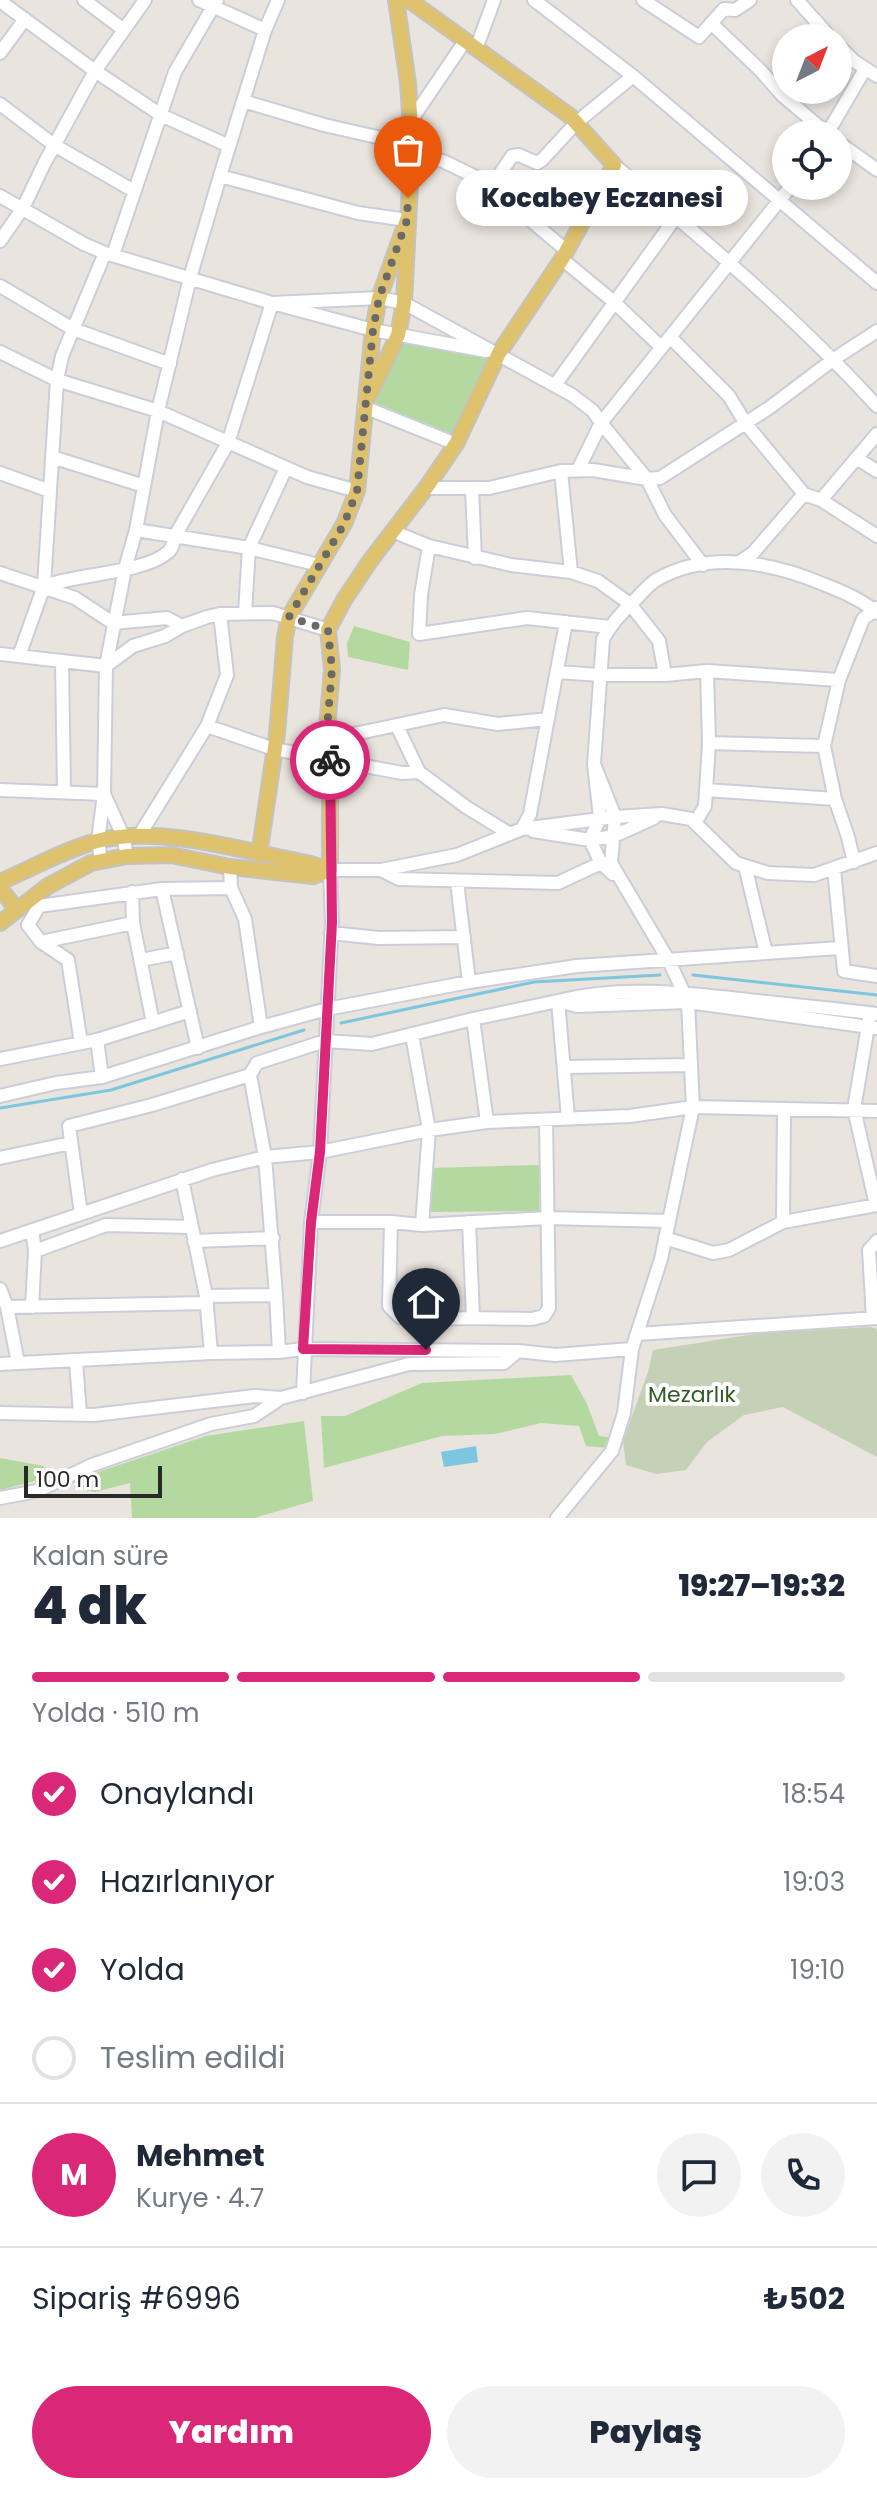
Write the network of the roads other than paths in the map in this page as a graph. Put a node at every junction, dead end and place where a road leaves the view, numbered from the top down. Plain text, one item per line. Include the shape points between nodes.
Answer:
1 (84, 0) edge
2 (145, 0) edge
3 (199, 0) edge
4 (278, 0) edge
5 (396, 0) edge
6 (409, 0) edge
7 (494, 0) edge
8 (534, 0) edge
9 (643, 0) edge
10 (750, 0) edge
11 (816, 0) edge
12 (0, 1) edge
13 (215, 4) edge
14 (719, 4) edge
15 (800, 5) edge
16 (25, 19) junction
17 (711, 23) junction
18 (818, 24) edge
19 (124, 30) junction
20 (265, 30) junction
21 (470, 45) junction
22 (0, 53) edge
23 (852, 57) edge
24 (95, 71) junction
25 (871, 73) edge
26 (633, 76) junction
27 (243, 101) junction
28 (0, 104) edge
29 (161, 115) junction
30 (811, 120) edge
31 (837, 120) edge
32 (410, 122) junction
33 (576, 123) junction
34 (54, 145) junction
35 (229, 146) junction
36 (411, 149) junction
37 (852, 152) edge
38 (614, 165) junction
39 (877, 170) edge
40 (220, 176) junction
41 (491, 187) junction
42 (134, 191) junction
43 (0, 196) edge
44 (780, 202) junction
45 (23, 208) junction
46 (676, 217) junction
47 (407, 220) junction
48 (0, 241) edge
49 (109, 254) junction
50 (564, 255) junction
51 (729, 261) junction
52 (190, 278) junction
53 (877, 283) edge
54 (0, 286) edge
55 (379, 298) junction
56 (614, 302) junction
57 (272, 303) junction
58 (404, 303) junction
59 (73, 329) junction
60 (373, 330) junction
61 (877, 331) edge
62 (398, 335) junction
63 (665, 342) junction
64 (0, 352) edge
65 (499, 353) junction
66 (834, 359) junction
67 (170, 364) junction
68 (57, 380) junction
69 (555, 385) junction
70 (877, 406) edge
71 (364, 407) junction
72 (158, 411) junction
73 (601, 423) junction
74 (746, 424) junction
75 (877, 434) edge
76 (228, 443) junction
77 (456, 444) junction
78 (52, 457) junction
79 (856, 458) junction
80 (286, 468) junction
81 (578, 470) junction
82 (561, 471) junction
83 (877, 471) edge
84 (0, 473) edge
85 (647, 479) junction
86 (144, 486) junction
87 (426, 488) junction
88 (472, 488) junction
89 (50, 491) junction
90 (357, 491) junction
91 (804, 494) junction
92 (821, 500) junction
93 (136, 530) junction
94 (392, 531) junction
95 (175, 536) junction
96 (877, 536) edge
97 (429, 546) junction
98 (249, 548) junction
99 (475, 558) junction
100 (741, 561) junction
101 (319, 565) junction
102 (703, 565) junction
103 (125, 569) junction
104 (571, 572) junction
105 (0, 573) edge
106 (44, 586) junction
107 (630, 604) junction
108 (876, 610) edge
109 (245, 613) junction
110 (220, 614) junction
111 (289, 617) junction
112 (566, 622) junction
113 (113, 623) junction
114 (182, 626) junction
115 (610, 627) junction
116 (328, 630) junction
117 (0, 654) edge
118 (19, 656) junction
119 (62, 661) junction
120 (106, 666) junction
121 (707, 671) junction
122 (557, 672) junction
123 (601, 675) junction
124 (665, 675) junction
125 (839, 680) junction
126 (548, 719) junction
127 (207, 726) junction
128 (397, 726) junction
129 (326, 740) junction
130 (709, 743) junction
131 (824, 746) junction
132 (274, 749) junction
133 (330, 758) junction
134 (594, 764) junction
135 (419, 772) junction
136 (0, 790) edge
137 (706, 790) junction
138 (64, 791) junction
139 (104, 794) junction
140 (835, 799) junction
141 (662, 814) junction
142 (615, 817) junction
143 (600, 818) junction
144 (695, 823) junction
145 (516, 832) junction
146 (123, 836) junction
147 (139, 836) junction
148 (614, 836) junction
149 (590, 840) junction
150 (98, 841) junction
151 (877, 853) edge
152 (259, 855) junction
153 (127, 856) junction
154 (101, 860) junction
155 (854, 862) junction
156 (606, 863) junction
157 (745, 866) junction
158 (230, 867) junction
159 (834, 869) junction
160 (330, 870) junction
161 (381, 870) junction
162 (457, 882) junction
163 (0, 885) edge
164 (231, 888) junction
165 (162, 889) junction
166 (132, 892) junction
167 (17, 910) junction
168 (0, 923) edge
169 (133, 923) junction
170 (331, 933) junction
171 (464, 937) junction
172 (41, 942) junction
173 (840, 948) junction
174 (177, 953) junction
175 (766, 953) junction
176 (141, 960) junction
177 (669, 961) junction
178 (877, 976) edge
179 (469, 982) junction
180 (686, 998) junction
181 (558, 1001) junction
182 (327, 1009) junction
183 (190, 1011) junction
184 (873, 1013) edge
185 (473, 1019) junction
186 (153, 1023) junction
187 (261, 1027) junction
188 (873, 1027) edge
189 (412, 1035) junction
190 (97, 1040) junction
191 (325, 1041) junction
192 (81, 1043) junction
193 (198, 1048) junction
194 (0, 1059) edge
195 (691, 1065) junction
196 (564, 1067) junction
197 (250, 1075) junction
198 (102, 1077) junction
199 (0, 1096) edge
200 (693, 1107) junction
201 (784, 1109) junction
202 (854, 1109) junction
203 (877, 1111) edge
204 (568, 1118) junction
205 (546, 1121) junction
206 (487, 1122) junction
207 (429, 1130) junction
208 (71, 1143) junction
209 (320, 1152) junction
210 (265, 1157) junction
211 (0, 1158) edge
212 (182, 1179) junction
213 (877, 1205) edge
214 (102, 1206) junction
215 (81, 1214) junction
216 (547, 1218) junction
217 (668, 1221) junction
218 (311, 1222) junction
219 (391, 1222) junction
220 (469, 1222) junction
221 (783, 1222) junction
222 (106, 1225) junction
223 (422, 1225) junction
224 (32, 1230) junction
225 (193, 1234) junction
226 (273, 1238) junction
227 (665, 1238) junction
228 (0, 1241) edge
229 (877, 1241) edge
230 (35, 1251) junction
231 (0, 1289) edge
232 (276, 1295) junction
233 (206, 1299) junction
234 (7, 1307) junction
235 (32, 1307) junction
236 (473, 1318) junction
237 (875, 1318) edge
238 (637, 1334) junction
239 (303, 1349) junction
240 (632, 1349) junction
241 (518, 1351) junction
242 (279, 1352) junction
243 (211, 1353) junction
244 (76, 1361) junction
245 (18, 1363) junction
246 (0, 1364) edge
247 (303, 1393) junction
248 (281, 1398) junction
249 (0, 1413) edge
250 (80, 1414) junction
251 (0, 1498) edge
252 (557, 1518) edge

1 - 19 street
2 - 19 street
3 - 13 street
4 - 20 street
5 - 32 main road
6 - 21 main road
7 - 21 street
8 - 26 street
9 - 17 street via 699,37
10 - 14 street via 735,10
11 - 15 street
12 - 16 street
13 - 20 street
13 - 29 street via 175,72
14 - 17 street
15 - 18 street
16 - 22 street
16 - 24 street
17 - 30 street
19 - 24 street
20 - 27 street
21 - 32 street
21 - 33 main road
23 - 25 street
24 - 29 street
24 - 34 street
25 - 31 street
26 - 33 street
26 - 44 street
27 - 35 street
27 - 36 street
28 - 34 street
29 - 35 street
29 - 42 street
32 - 36 main road
33 - 38 main road
33 - 41 street via 537,163 512,156
34 - 42 street
34 - 45 street
35 - 40 street
36 - 41 street
36 - 47 main road
37 - 39 street
38 - 46 street
38 - 50 main road
40 - 47 street via 358,213
40 - 52 street
41 - 50 street
42 - 49 street
43 - 45 street
44 - 51 street
44 - 53 street
45 - 48 street
45 - 49 street
46 - 51 street
46 - 56 street
47 - 55 main road
47 - 58 main road
49 - 52 street
49 - 59 street
50 - 56 street
50 - 65 main road
51 - 63 street
51 - 66 street
52 - 57 street
52 - 67 street
54 - 59 street
55 - 57 street
55 - 58 street
55 - 60 main road
56 - 63 street
56 - 69 street
57 - 60 street
57 - 76 street
58 - 62 main road
58 - 65 street
59 - 67 street
59 - 68 street
60 - 62 street
60 - 71 main road
61 - 66 street
62 - 65 street
62 - 71 main road
63 - 73 street
63 - 74 street via 729,396
64 - 68 street
65 - 69 street
65 - 77 main road
66 - 70 street
66 - 74 street
67 - 72 street
68 - 72 street
68 - 78 street
69 - 73 street via 593,411
71 - 77 street
71 - 90 main road
72 - 76 street
72 - 86 street
73 - 81 street
73 - 85 street
74 - 85 street via 660,478
74 - 91 street
75 - 79 street
76 - 80 street
76 - 95 street
77 - 87 main road
78 - 86 street
78 - 89 street
79 - 83 street
79 - 92 street
80 - 90 street
80 - 98 street
81 - 82 street
81 - 85 street
82 - 88 street via 504,486
82 - 104 street
84 - 89 street
85 - 102 street via 665,515
86 - 93 street
87 - 88 street
87 - 94 main road
88 - 99 street
89 - 106 street
90 - 101 main road
91 - 92 street
91 - 100 street
92 - 96 street
93 - 95 street
93 - 103 street
94 - 97 street
94 - 116 main road
95 - 98 street
95 - 103 street via 166,555
97 - 99 street
97 - 112 street via 419,634 527,618
98 - 101 street
98 - 109 street
99 - 104 street
100 - 102 street
100 - 108 street via 795,572
101 - 111 main road
102 - 107 street via 687,566 654,581
103 - 106 street
103 - 113 street
104 - 107 street via 598,581
105 - 106 street
106 - 113 street via 75,598
106 - 118 street
107 - 115 street
107 - 124 street via 659,641
108 - 125 street via 863,619
109 - 110 street
109 - 111 street
110 - 114 street
110 - 127 street via 227,675
111 - 116 street
111 - 132 main road
112 - 115 street
112 - 122 street
113 - 114 street via 167,618
113 - 120 street
114 - 120 street via 133,646
115 - 123 street via 603,639
116 - 129 main road via 332,669
117 - 118 street
118 - 119 street
119 - 120 street
119 - 138 street
120 - 139 street
121 - 124 street
121 - 125 street
121 - 130 street
122 - 123 street
122 - 126 street
123 - 124 street
123 - 134 street
125 - 131 street
126 - 128 street via 498,724 444,715
126 - 145 street via 530,814
127 - 132 street
127 - 147 street
128 - 129 street
128 - 135 street
129 - 133 main road
130 - 131 street
130 - 137 street
131 - 140 street
132 - 133 street
132 - 152 main road
133 - 135 street
133 - 160 main road
134 - 142 street
134 - 143 street
135 - 145 street via 466,807
136 - 138 street
137 - 140 street
137 - 144 street via 705,806
138 - 139 street
139 - 146 street
139 - 150 street
140 - 155 street
141 - 142 street
141 - 144 street
141 - 148 street
142 - 143 street
142 - 148 street
143 - 145 street
143 - 149 street
144 - 157 street
145 - 149 street
145 - 161 street via 457,855
146 - 147 main road
146 - 150 main road
146 - 153 street
147 - 152 main road via 176,837
148 - 149 street
148 - 156 street
149 - 156 street
150 - 154 street
150 - 163 main road
151 - 155 street
152 - 160 main road
153 - 154 main road
153 - 158 main road via 171,855
154 - 167 main road via 48,886
155 - 159 street
156 - 162 street via 558,883
156 - 177 street via 624,883
157 - 159 street via 814,875
157 - 175 street
158 - 160 main road via 313,876
158 - 164 street
159 - 173 street
160 - 161 street
160 - 170 street
161 - 162 street via 399,879
162 - 171 street
163 - 167 main road
164 - 165 street
164 - 187 street via 245,919
165 - 166 street
165 - 174 street
166 - 169 street
166 - 172 street via 39,906 28,925
167 - 168 main road
169 - 172 street
169 - 176 street
170 - 171 street
170 - 182 street
171 - 179 street
172 - 192 street via 68,960
173 - 175 street
173 - 178 street via 844,971
174 - 176 street
174 - 183 street
175 - 177 street
176 - 186 street
177 - 179 street via 577,966
177 - 180 street
179 - 182 street
180 - 181 street via 628,992
180 - 184 street
180 - 188 street
180 - 195 street
181 - 185 street
181 - 196 street
182 - 187 street
182 - 191 street
183 - 186 street
183 - 193 street
184 - 188 street
185 - 189 street
185 - 206 street
186 - 190 street
187 - 193 street
188 - 202 street
189 - 191 street via 372,1044
189 - 207 street
190 - 192 street
190 - 198 street
191 - 197 street via 257,1063
191 - 209 street
192 - 194 street
193 - 198 street
195 - 196 street
195 - 200 street
196 - 204 street
197 - 208 street via 69,1126
197 - 210 street
198 - 199 street
200 - 201 street
200 - 204 street
200 - 217 street
201 - 202 street
201 - 221 street
202 - 203 street
202 - 213 street
204 - 205 street
205 - 206 street
205 - 216 street
206 - 207 street
207 - 209 street
207 - 223 street
208 - 211 street
208 - 215 street
209 - 210 street
209 - 218 street
210 - 212 street
210 - 226 street
212 - 214 street
212 - 225 street
213 - 221 street
214 - 215 street
214 - 222 street
215 - 224 street
216 - 217 street
216 - 220 street
216 - 236 street via 549,1308 544,1316
217 - 227 street
218 - 219 street
218 - 239 street
219 - 223 street
219 - 236 street via 389,1306 411,1319
220 - 223 street
220 - 236 street
221 - 227 street via 713,1253
222 - 225 street
222 - 230 street
224 - 228 street
224 - 230 street
225 - 226 street
225 - 233 street
226 - 232 street
227 - 238 street
229 - 237 street via 869,1250
230 - 235 street
231 - 234 street
232 - 233 street
232 - 242 street
233 - 235 street
233 - 243 street
234 - 235 street
234 - 245 street
237 - 238 street
238 - 240 street
239 - 241 street
239 - 242 street
239 - 247 street
240 - 241 street via 555,1355
240 - 252 street via 624,1413 612,1451
241 - 247 street via 504,1363 409,1364
242 - 243 street
243 - 244 street
244 - 245 street
244 - 250 street
245 - 246 street
247 - 248 street
248 - 250 street via 255,1396
248 - 251 street via 254,1416 211,1424 92,1465 37,1491
249 - 250 street

